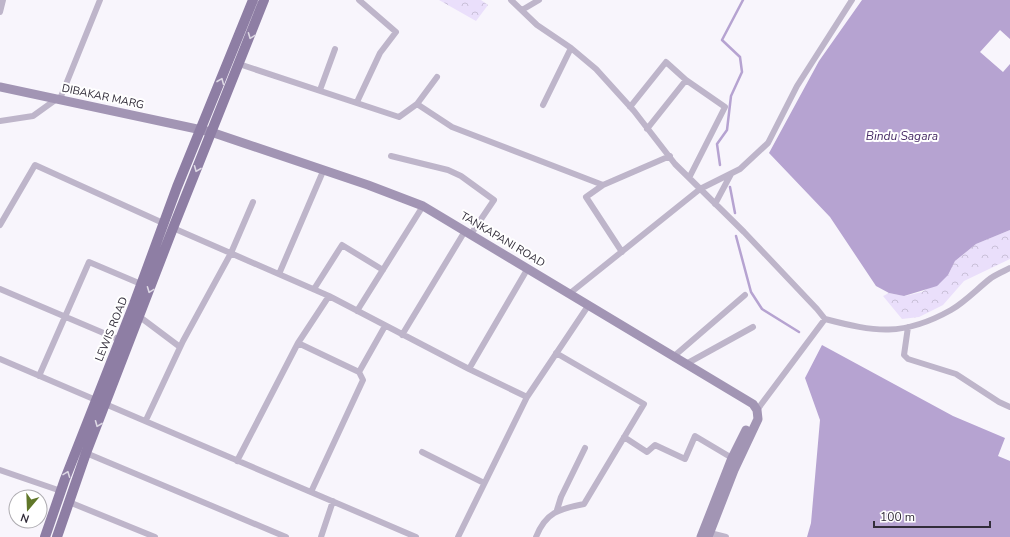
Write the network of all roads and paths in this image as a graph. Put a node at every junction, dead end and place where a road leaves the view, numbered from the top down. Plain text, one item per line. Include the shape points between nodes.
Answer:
1 (3, 0) edge
2 (100, 0) edge
3 (254, 0) edge
4 (264, 0) edge
5 (359, 0) edge
6 (511, 0) edge
7 (539, 0) edge
8 (852, 0) edge
9 (522, 10) junction
10 (0, 12) edge
11 (571, 48) junction
12 (335, 49) dead end
13 (240, 64) junction
14 (437, 78) dead end
15 (686, 80) junction
16 (0, 86) edge
17 (320, 90) junction
18 (59, 99) junction
19 (357, 102) junction
20 (417, 104) junction
21 (544, 105) dead end
22 (630, 107) junction
23 (0, 121) edge
24 (647, 129) junction
25 (201, 130) junction
26 (211, 132) junction
27 (391, 156) dead end
28 (670, 156) junction
29 (324, 170) junction
30 (730, 174) junction
31 (689, 178) junction
32 (603, 185) junction
33 (700, 189) junction
34 (253, 202) dead end
35 (715, 204) junction
36 (423, 206) junction
37 (163, 223) junction
38 (0, 225) edge
39 (173, 228) junction
40 (468, 232) junction
41 (622, 252) junction
42 (231, 253) junction
43 (528, 268) junction
44 (1010, 268) edge
45 (383, 270) junction
46 (279, 274) junction
47 (141, 284) junction
48 (0, 289) edge
49 (314, 289) junction
50 (569, 294) junction
51 (745, 295) dead end
52 (329, 296) junction
53 (588, 306) junction
54 (357, 311) junction
55 (65, 317) junction
56 (140, 317) junction
57 (824, 319) junction
58 (385, 326) junction
59 (753, 327) dead end
60 (908, 327) junction
61 (402, 335) junction
62 (120, 340) junction
63 (298, 343) junction
64 (180, 347) junction
65 (556, 353) junction
66 (673, 357) junction
67 (0, 359) edge
68 (686, 364) junction
69 (469, 369) junction
70 (358, 372) junction
71 (39, 376) junction
72 (527, 397) junction
73 (101, 402) junction
74 (1010, 407) edge
75 (757, 411) junction
76 (146, 420) junction
77 (624, 437) junction
78 (585, 448) dead end
79 (422, 452) dead end
80 (86, 453) junction
81 (732, 458) junction
82 (237, 460) junction
83 (0, 470) edge
84 (484, 483) junction
85 (61, 491) junction
86 (311, 492) junction
87 (333, 501) junction
88 (69, 502) junction
89 (557, 510) junction
90 (413, 536) edge
91 (706, 536) edge
92 (45, 537) edge
93 (56, 537) edge
94 (155, 537) edge
95 (286, 537) edge
96 (321, 537) edge
97 (458, 537) edge
98 (536, 537) edge
99 (726, 537) edge

1 - 10 street
2 - 18 street
25 -> 3 main road, LEWIS ROAD
4 -> 13 main road
5 - 19 street via 396,32 380,53
6 - 9 street
7 - 9 street
8 - 30 street via 797,86 768,143
9 - 11 street via 537,25
11 - 21 street
11 - 22 street via 596,69
12 - 17 street
13 - 17 street
13 - 26 main road, LEWIS ROAD
14 - 20 street
15 - 22 street via 666,62
15 - 24 street
15 - 31 street via 724,107
16 - 18 main road, DIBAKAR MARG
17 - 19 street
18 - 23 street via 33,116
18 - 25 main road, DIBAKAR MARG
19 - 20 street via 399,117
20 - 32 street via 452,127
22 - 24 street
24 - 28 street
25 - 26 main road, DIBAKAR MARG
25 - 37 main road, LEWIS ROAD
26 - 29 main road, TANKAPANI ROAD
26 -> 39 main road, LEWIS ROAD
27 - 40 street via 448,170 461,176 494,200
28 - 31 street
28 - 32 street
29 - 36 main road, TANKAPANI ROAD
29 - 46 street
30 - 33 street
30 - 35 street
31 - 33 street
32 - 41 street via 586,197
33 - 35 street
33 - 41 street
34 - 42 street
35 - 57 street
36 - 40 main road, TANKAPANI ROAD
36 - 45 street
37 - 38 street via 35,165
37 - 47 main road, LEWIS ROAD
39 - 42 street
39 -> 56 main road, LEWIS ROAD
40 - 43 main road, TANKAPANI ROAD
40 - 61 street
41 - 50 street
42 - 46 street
42 - 64 street
43 - 50 main road, TANKAPANI ROAD
43 - 69 street
44 - 60 street via 992,277 951,310
45 - 49 street via 342,245
45 - 54 street
46 - 49 street
47 - 55 street via 89,262
47 - 62 main road, LEWIS ROAD
48 - 55 street
49 - 52 street
50 - 53 main road, TANKAPANI ROAD
51 - 66 street
52 - 54 street
52 - 63 street
53 - 65 street
53 - 66 main road, TANKAPANI ROAD
54 - 58 street
55 - 62 street
55 - 71 street
56 - 64 street
56 - 73 main road, LEWIS ROAD
57 - 60 street via 863,329 896,330
57 - 75 street
58 - 61 street
58 - 70 street
59 - 68 street
60 - 74 street via 904,355 908,359 956,374
61 - 69 street
62 - 73 main road, LEWIS ROAD
63 - 70 street
63 - 82 street
64 - 76 street
65 - 72 street
65 - 77 street via 644,404
66 - 68 main road, TANKAPANI ROAD
67 - 71 street
68 - 75 main road, TANKAPANI ROAD via 752,404
69 - 72 street
70 - 86 street via 363,380
71 - 73 street
72 - 84 street
73 - 76 street
73 -> 80 main road, LEWIS ROAD
85 -> 73 main road, LEWIS ROAD
75 - 81 main road
75 - 91 main road via 758,419
76 - 82 street
77 - 81 street via 647,452 655,445 685,459 695,436
77 - 89 street via 584,504
78 - 89 street
79 - 84 street
80 - 88 main road, LEWIS ROAD
80 - 95 street
81 - 91 main road
82 - 86 street
83 - 85 street
84 - 97 street
85 - 92 main road, LEWIS ROAD
86 - 87 street
87 - 90 street
87 - 96 street
88 - 93 main road, LEWIS ROAD
88 - 94 street
89 - 98 street via 540,526
91 - 99 street

